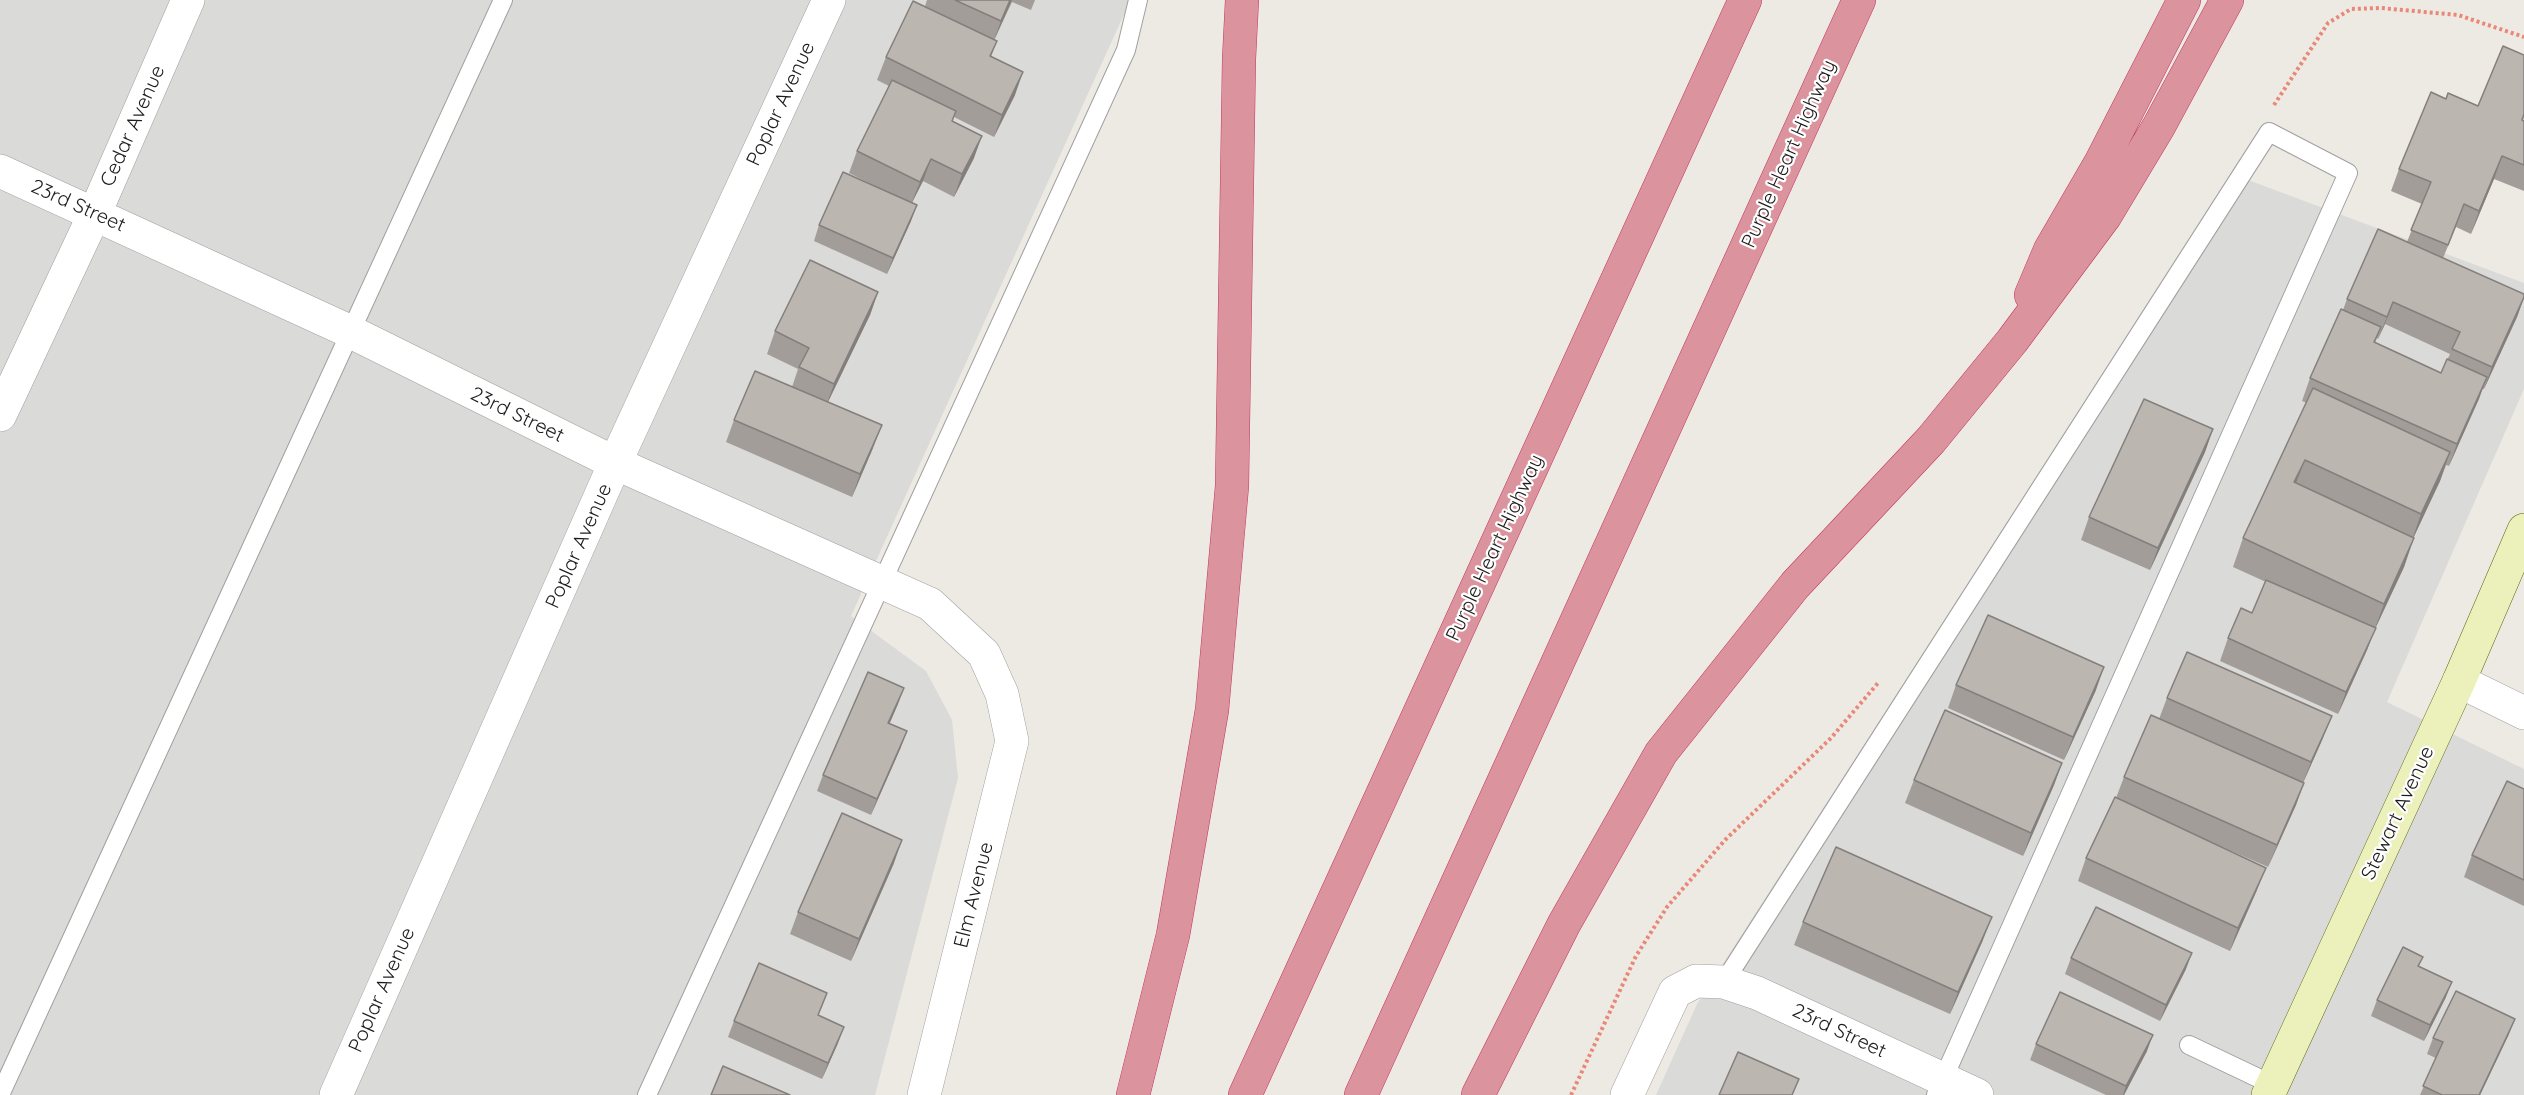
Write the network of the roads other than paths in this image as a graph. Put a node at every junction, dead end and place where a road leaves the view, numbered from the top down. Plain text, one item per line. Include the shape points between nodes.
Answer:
1 (188, 0) edge
2 (503, 0) edge
3 (829, 0) edge
4 (1138, 0) edge
5 (1242, 0) edge
6 (1745, 0) edge
7 (1859, 0) edge
8 (2184, 0) edge
9 (2227, 0) edge
10 (0, 171) edge
11 (95, 213) junction
12 (351, 332) junction
13 (2012, 341) junction
14 (0, 415) edge
15 (615, 463) junction
16 (2524, 530) edge
17 (881, 581) junction
18 (2459, 681) junction
19 (1002, 694) joint
20 (2524, 713) edge
21 (1710, 982) junction
22 (2189, 1045) dead end
23 (1940, 1087) edge
24 (2271, 1090) edge
25 (0, 1095) edge
26 (336, 1095) edge
27 (647, 1095) edge
28 (924, 1095) edge
29 (1133, 1095) edge
30 (1245, 1095) edge
31 (1361, 1095) edge
32 (1478, 1095) edge
33 (1628, 1095) edge
34 (1977, 1095) edge

1 - 11 street, Cedar Avenue
2 - 12 lane
3 - 15 street, Poplar Avenue
4 - 17 lane via 1126,50
5 - 29 highway via 1232,486 1212,710 1173,935
6 - 30 highway, Purple Heart Highway
7 - 31 highway, Purple Heart Highway
8 - 13 highway via 2102,162 2050,250
9 - 13 highway via 2105,216
10 - 11 street, 23rd Street
11 - 12 street, 23rd Street
11 - 14 street, Cedar Avenue
12 - 15 street, 23rd Street
12 - 25 lane
13 - 32 highway via 1931,440 1795,585 1661,753 1564,924
15 - 17 street, 23rd Street
15 - 26 street, Poplar Avenue
16 - 18 main road, Stewart Avenue
17 - 19 street, 23rd Street via 930,604 984,654
17 - 27 lane
18 - 20 street
18 - 24 main road, Stewart Avenue
19 - 28 street, Elm Avenue via 1012,741
21 - 23 street, 23rd Street via 1757,993
21 - 23 lane via 2269,132 2348,173
21 - 33 street via 1675,992
22 - 24 lane
23 - 34 street, 23rd Street

